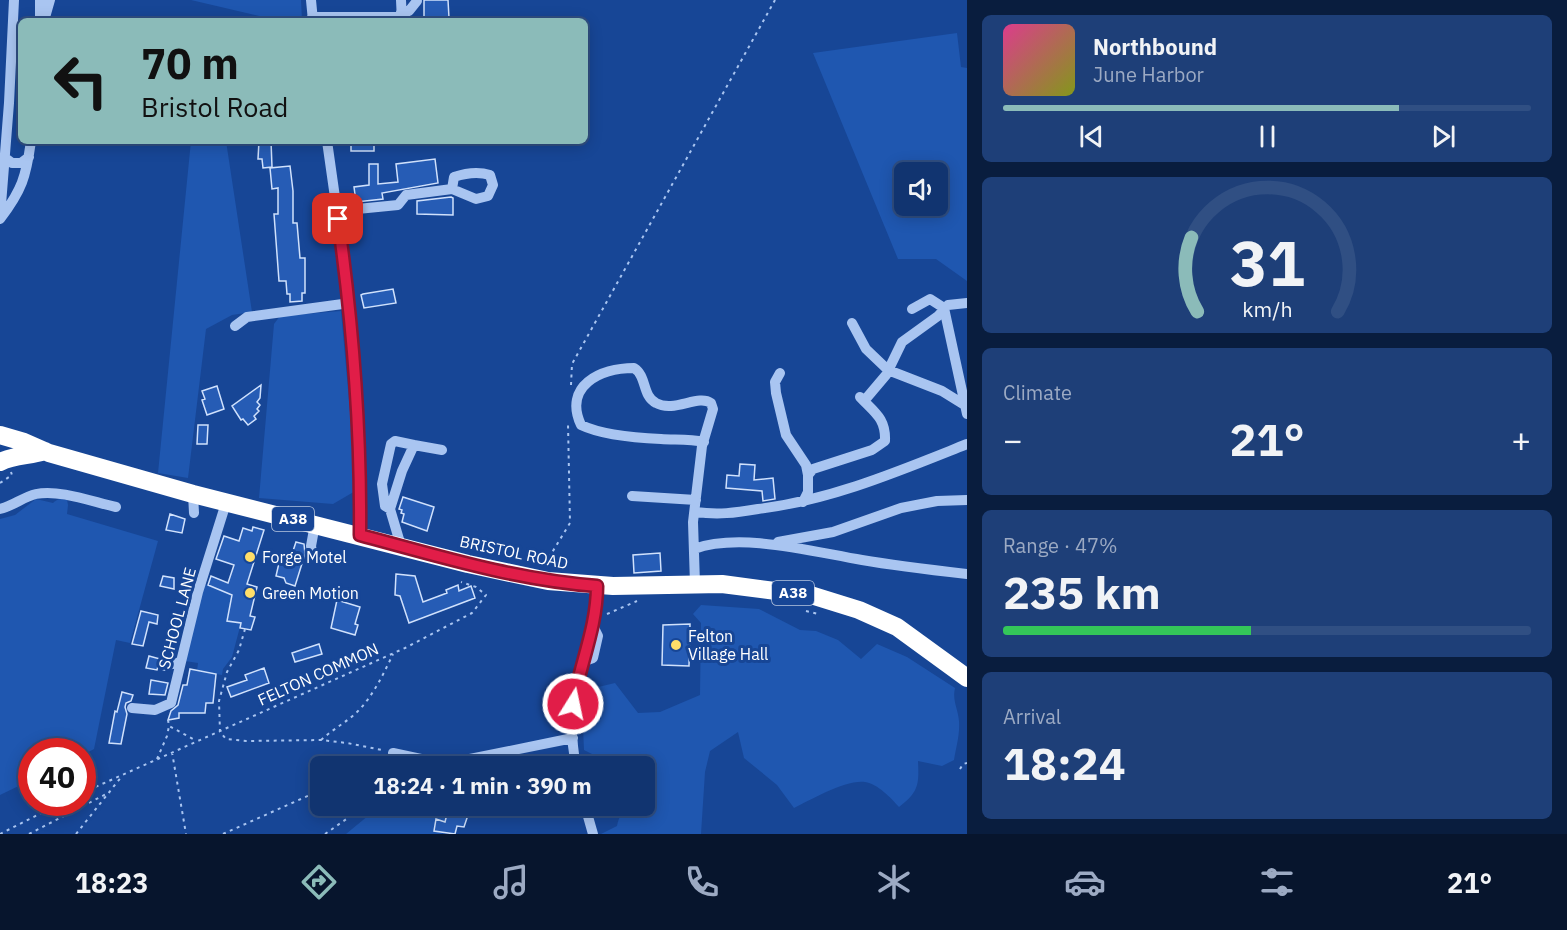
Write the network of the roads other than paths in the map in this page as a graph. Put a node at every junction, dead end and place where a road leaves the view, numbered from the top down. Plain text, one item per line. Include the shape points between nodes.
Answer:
1 (14, 0) edge
2 (40, 0) edge
3 (50, 0) edge
4 (311, 0) edge
5 (401, 0) edge
6 (417, 1) edge
7 (402, 17) edge
8 (42, 18) edge
9 (43, 18) edge
10 (312, 18) edge
11 (357, 18) edge
12 (5, 102) edge
13 (31, 144) edge
14 (327, 144) edge
15 (4, 157) junction
16 (29, 157) junction
17 (2, 176) edge
18 (452, 189) dead end
19 (337, 211) junction
20 (0, 218) edge
21 (350, 303) junction
22 (967, 303) edge
23 (944, 308) junction
24 (912, 309) dead end
25 (852, 323) dead end
26 (236, 326) dead end
27 (888, 370) junction
28 (780, 373) dead end
29 (965, 409) edge
30 (0, 435) edge
31 (704, 442) junction
32 (967, 444) edge
33 (414, 445) junction
34 (442, 450) dead end
35 (45, 451) junction
36 (6, 469) edge
37 (808, 475) junction
38 (193, 494) junction
39 (632, 496) dead end
40 (967, 500) edge
41 (803, 502) junction
42 (226, 503) junction
43 (695, 506) junction
44 (116, 507) dead end
45 (0, 509) edge
46 (390, 509) junction
47 (194, 513) dead end
48 (315, 524) junction
49 (360, 535) junction
50 (763, 544) junction
51 (401, 546) junction
52 (694, 549) junction
53 (313, 558) dead end
54 (967, 574) edge
55 (695, 584) junction
56 (597, 586) junction
57 (180, 662) junction
58 (165, 666) dead end
59 (967, 678) edge
60 (132, 708) dead end
61 (573, 738) junction
62 (393, 753) road end
63 (407, 756) edge
64 (481, 756) edge
65 (575, 756) edge
66 (588, 816) edge
67 (593, 834) edge

1 - 12 street
2 - 8 street
3 - 9 street
4 - 10 street
5 - 7 street
6 - 7 street
7 - 11 street
12 - 15 street
13 - 16 street
14 - 19 street
15 - 16 street via 21,163
15 - 17 street
16 - 20 street via 17,197
17 - 20 street
18 - 19 street via 406,195 398,205
19 - 21 street
21 - 26 street via 247,317
21 - 49 street via 359,417
22 - 23 street
23 - 24 street via 930,298
23 - 27 street via 902,342
23 - 29 street
25 - 27 street via 866,349
27 - 29 street via 942,391
27 - 37 street via 862,399 884,425 885,441 872,450 813,469
28 - 37 street via 775,382 776,393 786,435 806,465
30 - 35 highway, BRISTOL ROAD / A38
31 - 31 street via 711,403 701,400 679,406 657,404 650,399 639,371 634,368 595,377 578,392 576,415 581,425 592,430
31 - 43 street
32 - 41 street via 883,478
33 - 34 street
33 - 46 street
33 - 46 street via 395,441 391,444 382,484 385,506
35 - 36 highway, BRISTOL ROAD / A38 via 19,455
35 - 38 highway, BRISTOL ROAD / A38
37 - 41 street via 808,492
38 - 42 highway, BRISTOL ROAD / A38
38 - 47 street
39 - 43 street
40 - 50 street via 901,508 832,532
41 - 43 street via 716,515
42 - 48 highway, BRISTOL ROAD / A38
42 - 57 street, SCHOOL LANE
43 - 52 street
44 - 45 street via 48,493 32,495
46 - 51 street
48 - 49 highway, BRISTOL ROAD / A38
48 - 53 street via 310,546
49 - 51 highway, BRISTOL ROAD / A38
50 - 52 street via 719,542
50 - 54 street
51 - 56 highway, BRISTOL ROAD / A38 via 536,579
52 - 55 street
55 - 56 highway, BRISTOL ROAD / A38
55 - 59 highway, BRISTOL ROAD / A38 via 814,596 859,610 897,627
56 - 61 street via 593,626 573,704
57 - 58 street
57 - 60 street, SCHOOL LANE via 171,703 155,710
61 - 64 street
61 - 65 street
62 - 63 street
66 - 67 street

